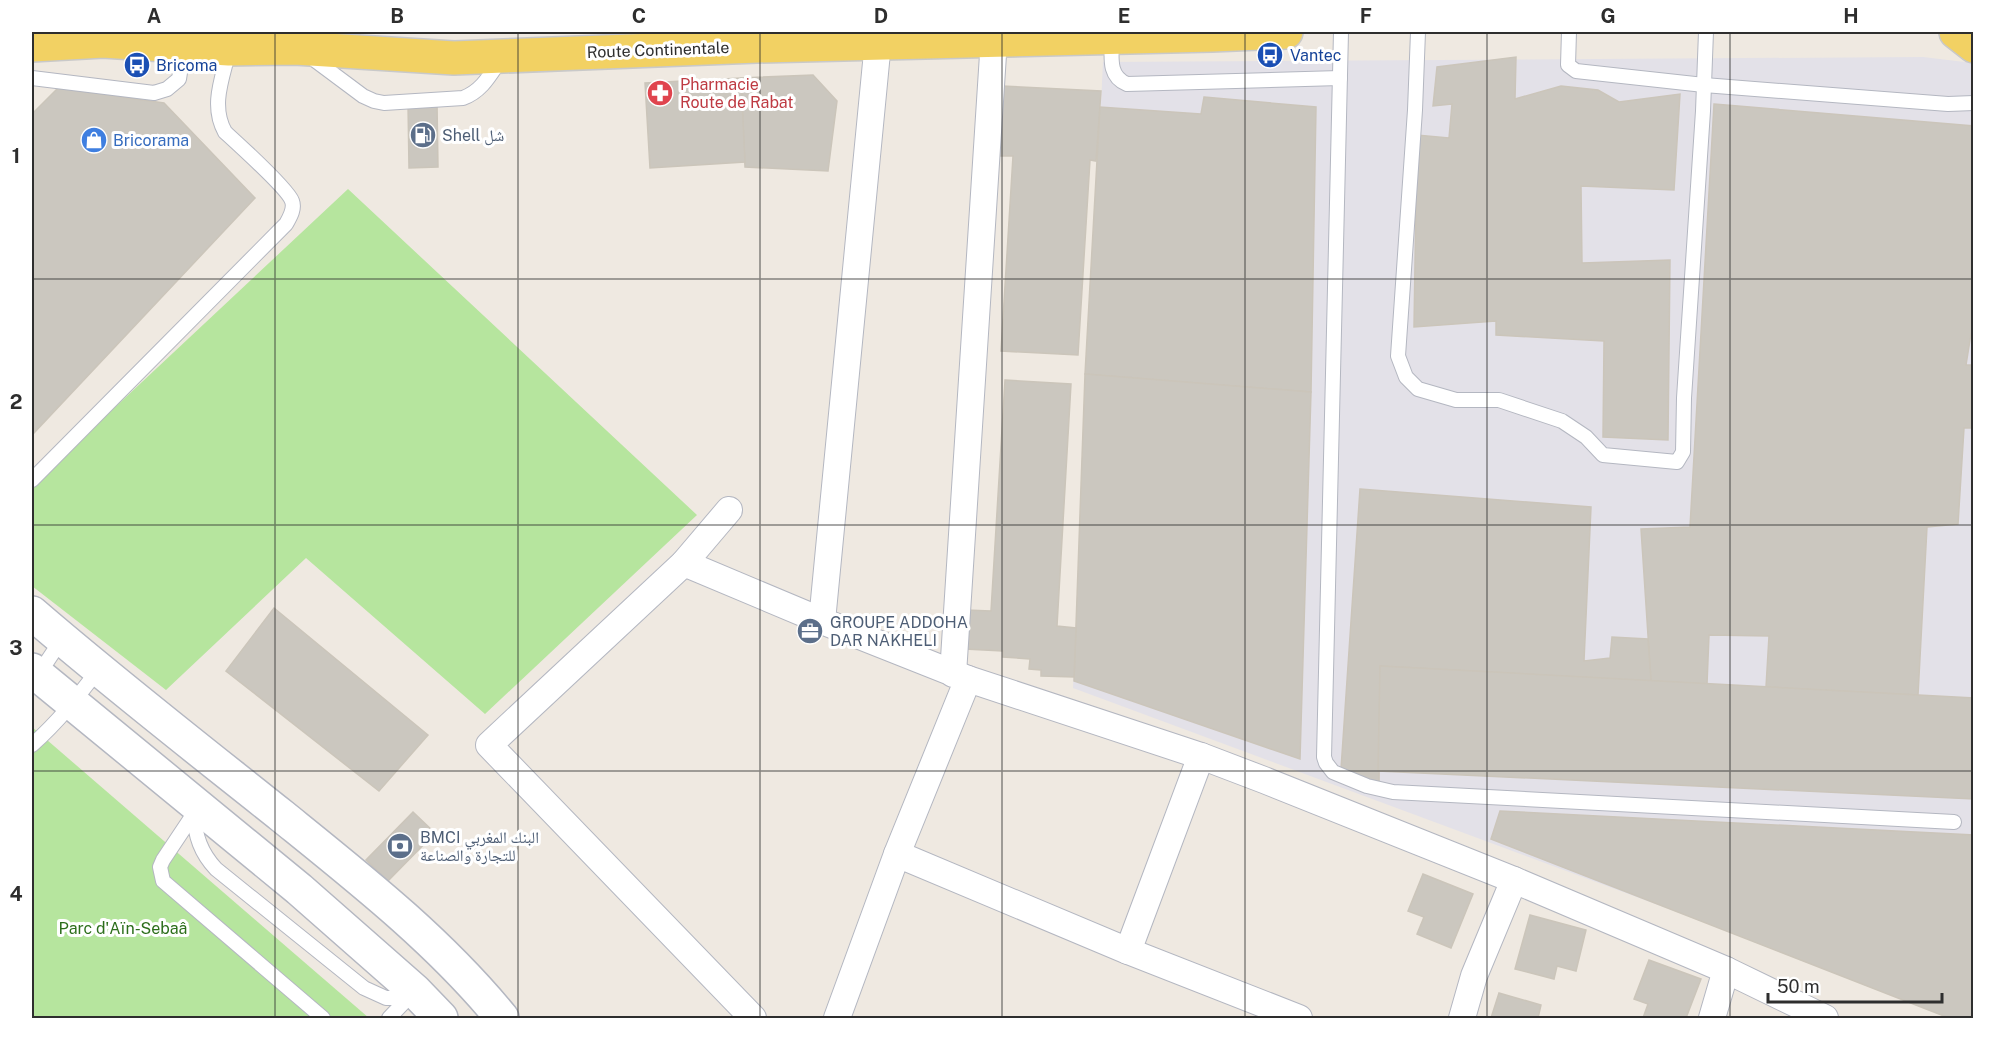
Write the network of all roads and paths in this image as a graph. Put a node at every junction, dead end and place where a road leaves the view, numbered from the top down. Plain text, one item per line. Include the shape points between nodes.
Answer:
1 (48, 32) edge
2 (1286, 32) edge
3 (1341, 32) edge
4 (1418, 32) edge
5 (1569, 32) edge
6 (1706, 32) edge
7 (1956, 32) edge
8 (1112, 36) junction
9 (994, 39) junction
10 (103, 41) junction
11 (878, 42) junction
12 (32, 45) edge
13 (1974, 46) edge
14 (183, 47) junction
15 (299, 48) junction
16 (229, 49) junction
17 (503, 56) junction
18 (32, 78) edge
19 (1340, 78) junction
20 (1704, 85) junction
21 (1974, 104) edge
22 (32, 480) edge
23 (729, 510) dead end
24 (684, 563) junction
25 (32, 613) edge
26 (822, 621) junction
27 (62, 639) junction
28 (98, 670) junction
29 (34, 675) edge
30 (960, 676) junction
31 (73, 704) junction
32 (32, 745) edge
33 (1201, 756) junction
34 (197, 810) junction
35 (1953, 822) dead end
36 (897, 854) junction
37 (1514, 880) junction
38 (1128, 951) junction
39 (1726, 970) junction
40 (411, 995) junction
41 (323, 1018) edge
42 (389, 1018) edge
43 (441, 1018) edge
44 (502, 1018) edge
45 (753, 1018) edge
46 (837, 1018) edge
47 (1299, 1018) edge
48 (1462, 1018) edge
49 (1712, 1018) edge
50 (1825, 1018) edge

1 - 10 main road
2 - 8 main road, Route Continentale
3 - 19 lane
4 - 20 lane via 1398,356 1406,377 1418,389 1456,400 1499,400 1562,421 1586,437 1603,455 1677,462 1683,452
5 - 20 lane via 1568,65 1576,71
6 - 20 lane
7 - 13 main road
8 - 9 main road, Route Continentale
8 - 19 lane via 1113,73 1127,84
9 - 11 main road, Route Continentale
9 - 30 street
10 - 12 main road, Route Continentale
10 - 14 main road, Route Continentale
11 - 17 main road, Route Continentale
11 - 26 street
14 - 16 main road, Route Continentale
14 - 18 lane via 179,79 154,93
15 - 16 main road, Route Continentale
15 - 17 main road, Route Continentale via 454,58
15 - 17 lane via 363,96 384,103 474,94
16 - 22 lane via 216,105 219,120 225,132 284,189 292,201 292,213 286,224
19 - 35 lane via 1324,757 1329,768 1367,786 1392,792
20 - 21 lane
23 - 24 street
24 - 26 street
24 - 45 street via 489,745
25 - 27 street
26 - 30 street
27 - 28 street
27 - 29 lane
28 - 31 lane
28 - 44 street via 387,902 442,952
29 - 31 street
30 - 33 street
30 - 36 street
31 - 32 lane
31 - 34 street
33 - 37 street
33 - 38 street
34 - 40 street via 299,889
34 - 41 lane via 163,860 163,881
36 - 38 street
36 - 46 street
37 - 39 street
37 - 48 street via 1474,976
38 - 47 street
39 - 49 street
39 - 50 street
40 - 42 lane
40 - 43 street

